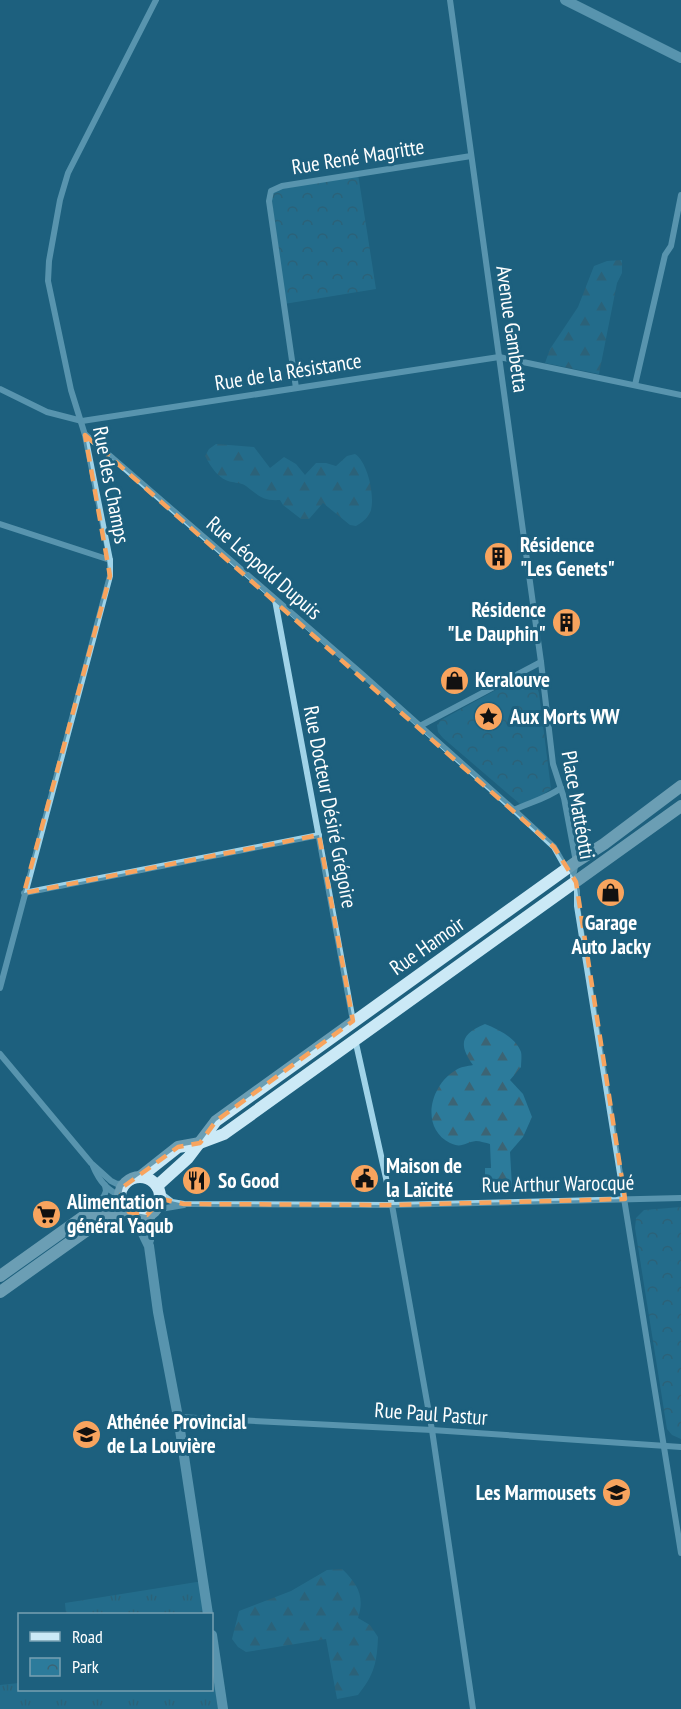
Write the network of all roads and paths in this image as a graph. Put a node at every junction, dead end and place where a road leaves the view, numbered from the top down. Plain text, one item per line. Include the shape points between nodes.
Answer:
1 (156, 0) edge
2 (450, 0) edge
3 (565, 0) edge
4 (681, 58) edge
5 (471, 156) junction
6 (681, 195) edge
7 (499, 357) junction
8 (635, 385) junction
9 (296, 388) junction
10 (0, 390) edge
11 (681, 395) edge
12 (82, 421) junction
13 (86, 435) junction
14 (0, 524) edge
15 (110, 560) junction
16 (275, 599) junction
17 (541, 662) junction
18 (420, 726) junction
19 (681, 786) edge
20 (561, 788) junction
21 (681, 806) edge
22 (514, 810) junction
23 (319, 835) junction
24 (573, 872) junction
25 (24, 892) junction
26 (0, 988) edge
27 (353, 1021) junction
28 (355, 1039) junction
29 (0, 1054) edge
30 (200, 1143) junction
31 (91, 1163) junction
32 (140, 1177) junction
33 (104, 1183) junction
34 (126, 1183) junction
35 (158, 1189) junction
36 (120, 1197) junction
37 (681, 1198) edge
38 (625, 1199) junction
39 (184, 1204) junction
40 (392, 1205) junction
41 (152, 1212) junction
42 (130, 1213) junction
43 (83, 1217) junction
44 (148, 1243) junction
45 (0, 1276) edge
46 (0, 1292) edge
47 (178, 1417) junction
48 (432, 1430) junction
49 (665, 1446) junction
50 (681, 1447) edge
51 (681, 1553) edge
52 (208, 1613) edge
53 (213, 1642) edge
54 (223, 1709) edge
55 (473, 1709) edge

1 - 12 street, Rue des Champs via 68,172 49,261 48,281 57,325
2 - 5 street, Avenue Gambetta
3 - 4 street
5 - 7 street, Avenue Gambetta
5 - 9 street, Rue René Magritte via 282,186 271,191 269,201
6 - 8 street
7 - 8 street
7 - 9 street, Rue de la Résistance
7 - 17 street, Avenue Gambetta
8 - 11 street
9 - 12 street, Rue de la Résistance
10 - 12 street via 42,410
12 - 13 street, Rue des Champs
13 - 15 street, Rue des Champs
13 - 16 street, Rue Léopold Dupuis
14 - 15 street
15 - 25 street, Rue des Champs via 107,591
16 - 18 street, Rue Léopold Dupuis
16 - 23 street, Rue Docteur Désiré Grégoire
17 - 18 street
17 - 20 street, Place Mattéotti via 553,764
18 - 22 street, Place Mattéotti
19 - 24 main road, Rue Hamoir via 603,844
20 - 22 street
20 - 24 street, Place Mattéotti
21 - 24 main road, Rue Hamoir
22 - 24 street, Place Mattéotti via 554,847
23 - 25 street
23 - 27 street, Rue Docteur Désiré Grégoire
24 - 27 main road, Rue Hamoir
24 - 28 main road, Rue Hamoir
24 - 38 street
25 - 26 street, Rue des Champs
27 - 30 main road, Rue Hamoir via 216,1121
28 - 30 main road, Rue Hamoir via 225,1134
28 - 40 street
29 - 31 street
30 - 32 main road, Rue Hamoir via 178,1147
30 - 35 main road, Rue Hamoir
31 - 33 street
31 - 34 street via 111,1181
32 - 34 main road
32 - 35 main road via 152,1181
33 - 36 street
33 - 43 street via 104,1196
34 - 36 main road
35 - 39 street, Rue Arthur Warocqué via 172,1202
35 - 41 main road via 159,1201
36 - 42 main road
36 - 43 main road
37 - 38 street, Rue Arthur Warocqué
38 - 40 street, Rue Arthur Warocqué
38 - 49 street
39 - 40 street, Rue Arthur Warocqué
39 - 41 street, Rue Arthur Warocqué
40 - 48 street
41 - 42 main road
41 - 44 street
42 - 44 street
42 - 46 main road via 97,1223
43 - 45 main road
44 - 47 street
47 - 48 street, Rue Paul Pastur
47 - 52 street
48 - 49 street, Rue Paul Pastur
48 - 55 street
49 - 50 street, Rue Paul Pastur
49 - 51 street
53 - 54 street

